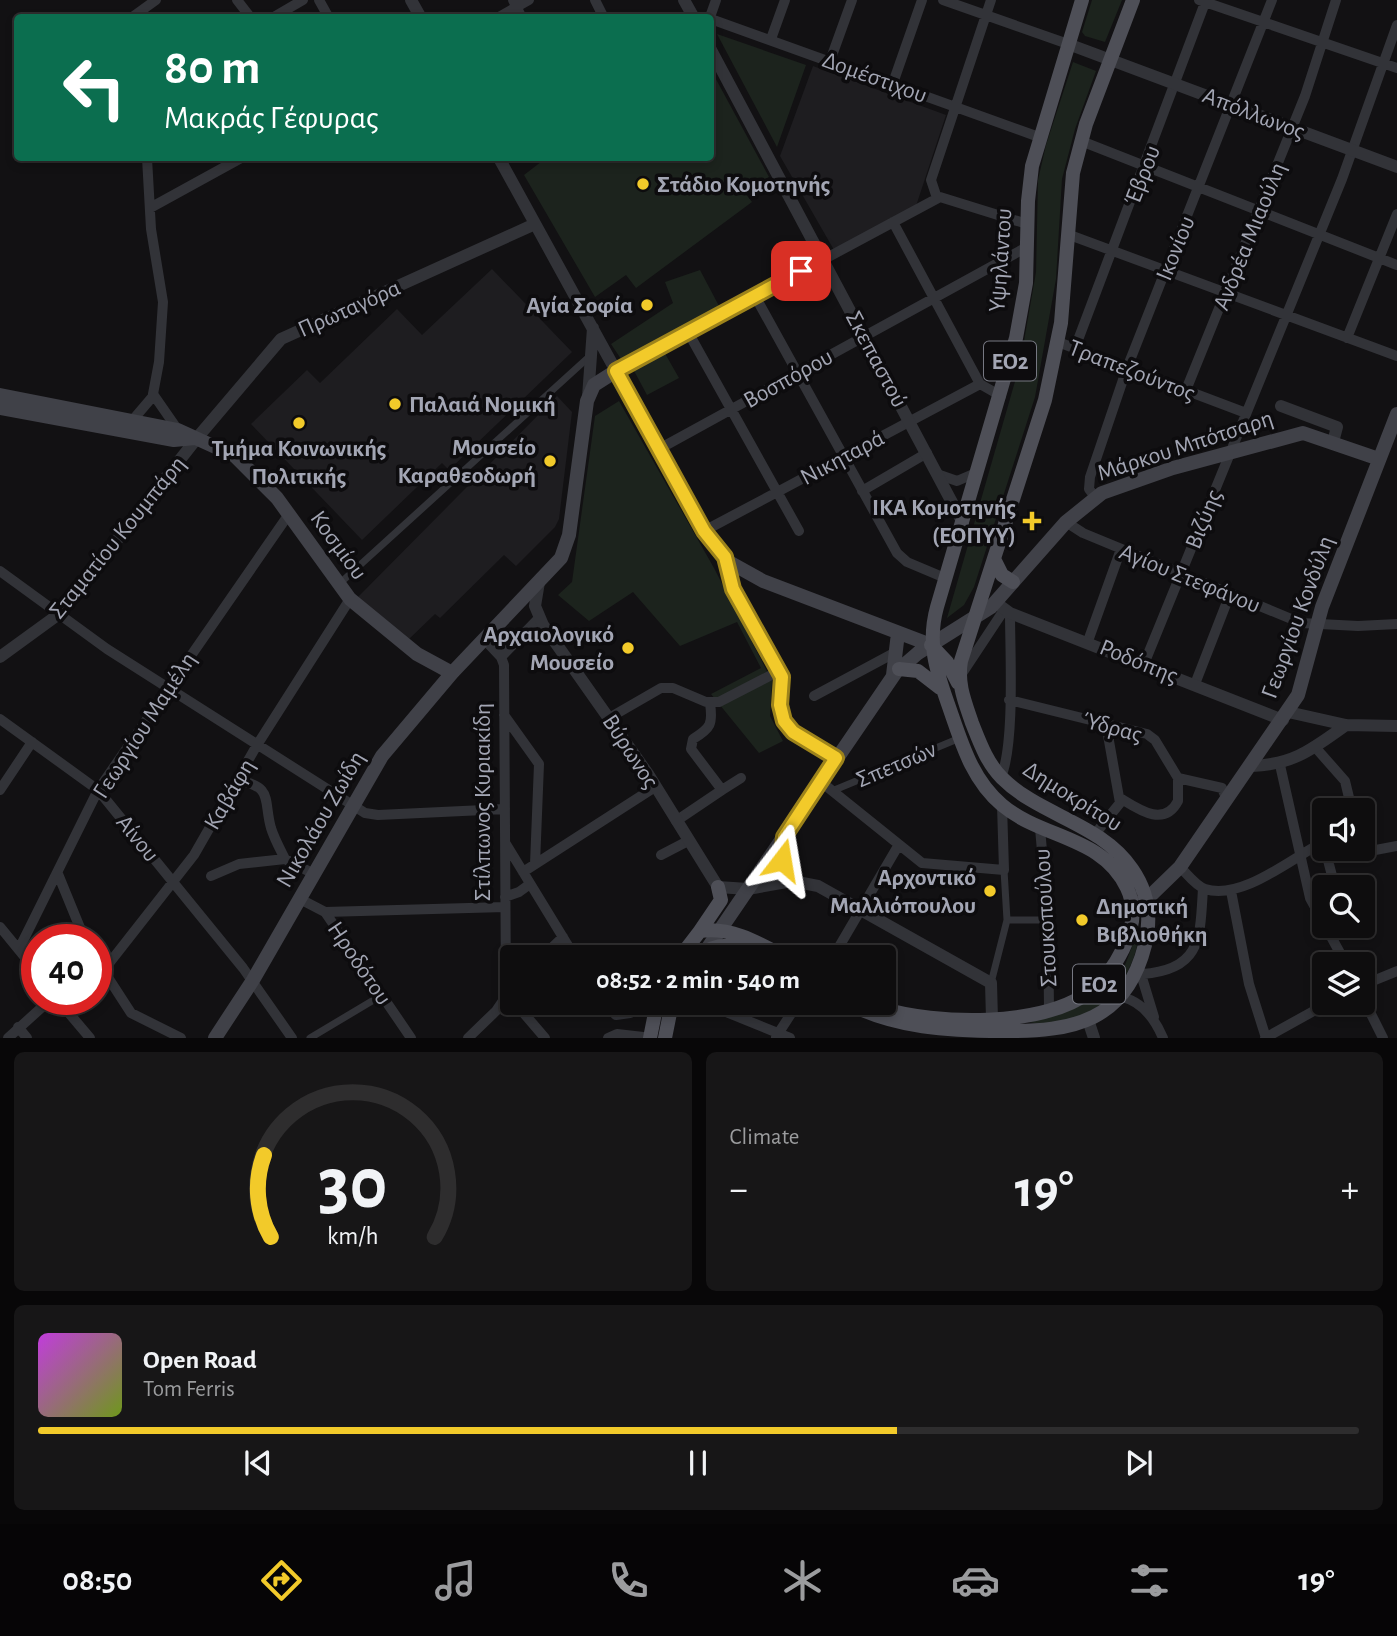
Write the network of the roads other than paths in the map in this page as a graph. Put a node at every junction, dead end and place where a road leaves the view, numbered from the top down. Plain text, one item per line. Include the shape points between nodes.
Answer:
1 (237, 0) edge
2 (303, 0) edge
3 (529, 0) edge
4 (785, 0) edge
5 (852, 0) edge
6 (922, 0) edge
7 (943, 0) edge
8 (991, 0) edge
9 (1082, 0) edge
10 (1133, 0) edge
11 (1272, 0) edge
12 (1336, 0) edge
13 (152, 1) edge
14 (1204, 1) edge
15 (514, 3) edge
16 (136, 14) edge
17 (248, 14) edge
18 (279, 14) edge
19 (986, 15) junction
20 (714, 19) edge
21 (1265, 22) junction
22 (1397, 25) edge
23 (771, 39) junction
24 (1322, 41) junction
25 (1068, 44) junction
26 (714, 55) edge
27 (1111, 60) junction
28 (830, 61) junction
29 (1384, 63) junction
30 (1397, 68) edge
31 (893, 83) junction
32 (1177, 85) junction
33 (1233, 105) junction
34 (955, 106) junction
35 (1292, 128) junction
36 (1039, 137) junction
37 (1081, 141) junction
38 (1353, 150) junction
39 (147, 161) edge
40 (236, 161) edge
41 (501, 161) edge
42 (1146, 166) junction
43 (1397, 167) edge
44 (1200, 187) junction
45 (937, 198) junction
46 (150, 208) junction
47 (1259, 211) junction
48 (1397, 214) edge
49 (893, 222) junction
50 (535, 224) junction
51 (1027, 224) junction
52 (1067, 234) junction
53 (1320, 234) junction
54 (1027, 247) junction
55 (1113, 251) junction
56 (1379, 258) junction
57 (824, 259) junction
58 (1397, 265) edge
59 (1165, 270) junction
60 (1226, 293) junction
61 (755, 296) junction
62 (934, 298) junction
63 (1287, 315) junction
64 (593, 328) junction
65 (688, 332) junction
66 (866, 336) junction
67 (1347, 338) junction
68 (1058, 342) junction
69 (1075, 348) junction
70 (591, 355) junction
71 (1397, 356) edge
72 (1127, 368) junction
73 (616, 371) junction
74 (797, 373) junction
75 (980, 384) junction
76 (1186, 390) junction
77 (154, 395) junction
78 (0, 396) edge
79 (1001, 396) junction
80 (587, 401) junction
81 (1281, 406) dead end
82 (0, 408) edge
83 (731, 409) junction
84 (1246, 413) junction
85 (1397, 414) edge
86 (910, 421) junction
87 (131, 422) junction
88 (178, 430) junction
89 (197, 438) junction
90 (1333, 442) junction
91 (659, 449) junction
92 (1230, 452) junction
93 (927, 453) junction
94 (844, 456) junction
95 (1379, 460) junction
96 (978, 471) junction
97 (937, 474) junction
98 (862, 491) junction
99 (777, 492) junction
100 (1095, 497) junction
101 (289, 514) junction
102 (1066, 522) junction
103 (963, 523) junction
104 (704, 531) junction
105 (799, 531) dead end
106 (1121, 549) junction
107 (725, 557) junction
108 (995, 561) junction
109 (0, 571) edge
110 (1181, 574) junction
111 (945, 578) junction
112 (539, 582) junction
113 (1013, 582) junction
114 (338, 585) junction
115 (1230, 594) junction
116 (350, 599) junction
117 (1003, 608) junction
118 (59, 614) junction
119 (975, 617) junction
120 (539, 618) junction
121 (1397, 624) edge
122 (1316, 625) junction
123 (898, 633) junction
124 (484, 639) junction
125 (1088, 641) junction
126 (931, 645) junction
127 (896, 652) junction
128 (0, 657) edge
129 (501, 657) junction
130 (1144, 664) junction
131 (779, 671) junction
132 (896, 672) junction
133 (452, 673) junction
134 (960, 684) junction
135 (1195, 684) junction
136 (167, 688) junction
137 (944, 692) junction
138 (814, 695) dead end
139 (1009, 700) junction
140 (710, 703) junction
141 (504, 715) junction
142 (1286, 716) junction
143 (609, 718) junction
144 (0, 719) edge
145 (1106, 724) junction
146 (1346, 725) junction
147 (1397, 726) edge
148 (960, 738) junction
149 (32, 742) junction
150 (257, 745) junction
151 (1315, 747) junction
152 (836, 758) junction
153 (1280, 765) junction
154 (1252, 766) junction
155 (1001, 777) junction
156 (741, 778) dead end
157 (1178, 778) junction
158 (236, 780) junction
159 (826, 786) junction
160 (655, 787) junction
161 (0, 790) edge
162 (98, 790) junction
163 (722, 790) junction
164 (1349, 798) edge
165 (1120, 799) junction
166 (1227, 801) junction
167 (1002, 805) junction
168 (353, 806) junction
169 (505, 808) junction
170 (676, 821) junction
171 (1040, 828) junction
172 (1095, 834) junction
173 (784, 837) junction
174 (688, 841) junction
175 (505, 842) junction
176 (898, 846) junction
177 (1375, 846) edge
178 (1397, 846) edge
179 (1312, 851) edge
180 (1300, 854) junction
181 (662, 855) dead end
182 (285, 859) junction
183 (535, 864) junction
184 (1180, 867) junction
185 (1004, 870) junction
186 (523, 872) junction
187 (58, 874) junction
188 (314, 874) junction
189 (211, 876) dead end
190 (174, 881) junction
191 (781, 883) junction
192 (530, 884) junction
193 (718, 887) junction
194 (1203, 888) junction
195 (748, 890) junction
196 (1231, 891) junction
197 (300, 899) junction
198 (1147, 899) junction
199 (505, 902) junction
200 (1312, 902) edge
201 (1132, 904) junction
202 (862, 908) junction
203 (325, 912) junction
204 (1007, 920) junction
205 (1048, 920) junction
206 (78, 924) edge
207 (0, 928) edge
208 (720, 930) junction
209 (700, 931) junction
210 (563, 937) junction
211 (508, 945) edge
212 (555, 945) edge
213 (568, 945) edge
214 (689, 945) edge
215 (708, 945) edge
216 (761, 945) edge
217 (840, 945) edge
218 (19, 949) junction
219 (21, 952) edge
220 (112, 960) edge
221 (1397, 971) edge
222 (1140, 972) junction
223 (253, 980) junction
224 (1375, 980) edge
225 (991, 984) junction
226 (112, 990) edge
227 (382, 995) junction
228 (1122, 997) junction
229 (500, 1007) edge
230 (1049, 1009) junction
231 (896, 1010) edge
232 (1312, 1012) edge
233 (32, 1015) edge
234 (71, 1015) edge
235 (527, 1015) edge
236 (616, 1015) edge
237 (655, 1015) edge
238 (670, 1015) edge
239 (732, 1015) edge
240 (792, 1015) edge
241 (875, 1015) edge
242 (1371, 1015) edge
243 (1154, 1018) junction
244 (1088, 1020) junction
245 (18, 1027) junction
246 (1054, 1028) junction
247 (992, 1029) edge
248 (613, 1036) edge
249 (782, 1036) edge
250 (651, 1037) edge
251 (1266, 1037) edge
252 (8, 1038) edge
253 (27, 1038) edge
254 (90, 1038) edge
255 (181, 1038) edge
256 (215, 1038) edge
257 (292, 1038) edge
258 (310, 1038) edge
259 (411, 1038) edge
260 (468, 1038) edge
261 (545, 1038) edge
262 (665, 1038) edge
263 (1025, 1038) edge
264 (1094, 1038) edge
265 (1163, 1038) edge
266 (1382, 1038) edge

1 - 17 street
2 - 18 street
3 - 15 street
4 - 23 street
5 - 28 street
6 - 31 street
7 - 19 street
8 - 19 street
9 - 25 main road, Υψηλάντου / ΕΟ2
10 - 27 main road, ΕΟ2
11 - 21 street, Ικονίου
12 - 24 street, Ανδρέα Μιαούλη
13 - 16 street
14 - 21 street
14 - 32 street, Έβρου
19 - 25 street
19 - 34 street
20 - 23 street, Δομέστιχου
21 - 24 street
21 - 33 street, Ικονίου
22 - 29 street, Βιζύης
23 - 28 street, Δομέστιχου
24 - 29 street
24 - 35 street, Ανδρέα Μιαούλη
25 - 27 street, Απόλλωνος
25 - 36 main road, Υψηλάντου / ΕΟ2
26 - 57 street, Σκεπαστού
27 - 32 street, Απόλλωνος
27 - 37 main road, ΕΟ2
28 - 31 street, Δομέστιχου
29 - 30 street
29 - 38 street, Βιζύης
31 - 34 street, Δομέστιχου
32 - 33 street, Απόλλωνος
32 - 42 street, Έβρου
33 - 35 street, Απόλλωνος
33 - 44 street, Ικονίου
34 - 36 street, Δομέστιχου
34 - 45 street via 931,180
35 - 38 street, Απόλλωνος
35 - 47 street, Ανδρέα Μιαούλη
36 - 51 main road, Υψηλάντου / ΕΟ2
37 - 42 street
37 - 52 main road, ΕΟ2 via 1070,186
38 - 43 street, Απόλλωνος
38 - 53 street, Βιζύης
39 - 46 street
40 - 46 street
41 - 50 street
42 - 44 street
42 - 55 street, Έβρου
44 - 47 street
44 - 59 street, Ικονίου
45 - 49 street
45 - 51 street via 944,196
46 - 77 street via 163,302
47 - 53 street
47 - 60 street, Ανδρέα Μιαούλη
48 - 56 street
49 - 57 street
49 - 62 street
50 - 64 street
50 - 89 street, Πρωταγόρα via 287,335
51 - 54 main road, Υψηλάντου / ΕΟ2
52 - 55 street
52 - 68 main road, ΕΟ2
53 - 56 street
53 - 63 street, Βιζύης
54 - 62 street, Βοσπόρου
54 - 79 main road, Υψηλάντου / ΕΟ2 via 1024,298
55 - 59 street
55 - 69 street, Έβρου
56 - 58 street
56 - 67 street
57 - 61 street
57 - 66 street, Σκεπαστού
59 - 60 street
59 - 72 street, Ικονίου
60 - 63 street
60 - 76 street, Ανδρέα Μιαούλη
61 - 65 street
61 - 74 street
62 - 66 street, Βοσπόρου
62 - 75 street
63 - 67 street
63 - 84 street, Βιζύης
64 - 70 street
64 - 73 street
65 - 73 street
65 - 83 street
66 - 74 street, Βοσπόρου
66 - 86 street, Σκεπαστού
67 - 71 street
68 - 69 street, Τραπεζούντος
68 - 108 main road, ΕΟ2 via 1045,400
69 - 72 street, Τραπεζούντος
70 - 80 street
70 - 114 street
72 - 76 street, Τραπεζούντος
72 - 100 street, Ικονίου via 1090,477 1089,489
73 - 80 main road via 594,385
73 - 91 main road
74 - 83 street, Βοσπόρου
74 - 94 street
75 - 79 street
75 - 86 street, Νικηταρά
76 - 84 street, Τραπεζούντος
77 - 87 street
77 - 88 street
78 - 87 main road, Κοσμίου
79 - 96 main road, Υψηλάντου / ΕΟ2
80 - 112 main road via 567,544
81 - 90 street via 1337,427
82 - 89 main road, Κοσμίου via 174,440
83 - 91 street, Βοσπόρου
83 - 99 street
84 - 92 street, Βιζύης
85 - 95 main road, Γεωργίου Κονδύλη
86 - 93 street, Σκεπαστού
86 - 94 street, Νικηταρά
87 - 88 main road, Κοσμίου
88 - 89 main road, Κοσμίου
89 - 101 main road, Κοσμίου via 243,462
89 - 118 street, Σταματίου Κουμπάρη
90 - 92 main road, Μάρκου Μπότσαρη via 1303,433
90 - 95 main road, Μάρκου Μπότσαρη
91 - 104 main road
92 - 100 main road, Μάρκου Μπότσαρη
92 - 110 street, Βιζύης
93 - 97 street, Σκεπαστού
93 - 98 street
94 - 98 street
94 - 99 street, Νικηταρά
95 - 122 main road, Γεωργίου Κονδύλη
96 - 97 street via 957,481
96 - 103 main road, Υψηλάντου / ΕΟ2
97 - 103 street, Σκεπαστού
98 - 111 street via 901,558
99 - 104 street, Νικηταρά
99 - 105 street
100 - 102 main road, Μάρκου Μπότσαρη
101 - 114 main road, Κοσμίου
101 - 136 street, Γεωργίου Μαμέλη
102 - 106 street, Αγίου Στεφάνου
102 - 113 main road, Μάρκου Μπότσαρη
103 - 111 main road, Υψηλάντου / ΕΟ2
104 - 107 main road
106 - 110 street, Αγίου Στεφάνου
106 - 125 street
107 - 123 main road via 763,581
107 - 131 street via 733,589
108 - 113 main road via 1002,575
108 - 119 main road, ΕΟ2
109 - 118 street
110 - 115 street, Αγίου Στεφάνου
110 - 130 street, Βιζύης
111 - 126 main road, Υψηλάντου / ΕΟ2
112 - 120 street via 534,602
112 - 124 main road
113 - 117 main road, Μάρκου Μπότσαρη
114 - 116 main road, Κοσμίου
115 - 122 street, Αγίου Στεφάνου via 1297,622
115 - 135 street
116 - 133 main road, Κοσμίου via 417,654
116 - 150 street, Καβάφη
117 - 119 main road, Μάρκου Μπότσαρη
117 - 125 street, Ροδόπης
117 - 134 street
117 - 139 street
118 - 128 street, Σταματίου Κουμπάρη
118 - 136 street
119 - 126 main road, Μάρκου Μπότσαρη
119 - 134 main road, ΕΟ2 via 961,661
120 - 129 street
120 - 143 street, Βύρωνος
121 - 122 street, Αγίου Στεφάνου
122 - 142 main road, Γεωργίου Κονδύλη via 1304,677
123 - 126 main road
123 - 127 main road
124 - 129 street
124 - 133 main road, Νικολάου Ζωίδη
125 - 130 street, Ροδόπης
126 - 132 main road, Μάρκου Μπότσαρη
126 - 134 main road, Δημοκρίτου
126 - 137 main road, Δημοκρίτου / ΕΟ2
127 - 132 main road
127 - 138 street
129 - 141 street, Στίλπωνος Κυριακίδη
130 - 135 street, Ροδόπης
131 - 140 street
131 - 152 street via 784,683 780,705 784,721 793,732
132 - 137 main road via 912,669
132 - 152 main road
133 - 168 main road, Νικολάου Ζωίδη via 387,750
134 - 155 main road, Δημοκρίτου / ΕΟ2 via 982,748
135 - 142 street, Ροδόπης
136 - 150 street
136 - 162 street, Γεωργίου Μαμέλη
137 - 148 main road, Δημοκρίτου / ΕΟ2
139 - 145 street, Ύδρας
139 - 155 street
140 - 143 street via 665,688
140 - 163 street via 712,722 693,739 691,749
141 - 169 street, Στίλπωνος Κυριακίδη
141 - 183 street via 538,761
142 - 146 street, Ροδόπης
142 - 154 main road, Γεωργίου Κονδύλη
143 - 160 street, Βύρωνος
144 - 149 street, Αίνου
145 - 157 street, Ύδρας via 1150,735
145 - 165 street
146 - 147 street, Ροδόπης
146 - 151 street
148 - 159 street, Σπετσών
148 - 167 main road, Δημοκρίτου / ΕΟ2 via 975,773
149 - 161 street
149 - 162 street, Αίνου
150 - 158 street, Καβάφη
150 - 168 street
151 - 153 street
151 - 164 street via 1345,781
152 - 159 main road
153 - 154 street
153 - 180 street
154 - 166 main road, Γεωργίου Κονδύλη
155 - 172 main road, Δημοκρίτου / ΕΟ2
156 - 163 street
157 - 165 street via 1178,801 1165,813 1151,815
157 - 166 street via 1222,788
158 - 182 street via 252,783 267,796 271,828
158 - 190 street, Καβάφη
159 - 173 main road
159 - 176 street
160 - 170 street, Βύρωνος
160 - 183 street
162 - 187 street, Γεωργίου Μαμέλη
162 - 190 street, Αίνου
163 - 170 street
165 - 172 street
166 - 184 main road, Γεωργίου Κονδύλη
167 - 171 main road, Δημοκρίτου / ΕΟ2
167 - 185 street
168 - 169 street via 378,816
168 - 188 main road, Νικολάου Ζωίδη
169 - 175 street, Στίλπωνος Κυριακίδη
170 - 174 street, Βύρωνος
171 - 201 main road, Δημοκρίτου / ΕΟ2 via 1104,857 1122,877
171 - 205 street, Στουκοπούλου
172 - 198 main road, Δημοκρίτου / ΕΟ2 via 1126,860
173 - 191 street
173 - 195 main road
174 - 181 street
174 - 193 street, Βύρωνος
175 - 186 street
175 - 199 street, Στίλπωνος Κυριακίδη
176 - 185 street via 929,865
176 - 202 street
177 - 178 street
179 - 180 street
180 - 196 street
180 - 200 street
182 - 188 street
182 - 189 street via 239,864
183 - 186 street
184 - 194 street
184 - 198 main road, Γεωργίου Κονδύλη
185 - 204 street
186 - 192 street
187 - 206 street
187 - 218 street, Γεωργίου Μαμέλη
188 - 197 main road, Νικολάου Ζωίδη
190 - 220 street, Καβάφη
190 - 223 street, Αίνου
191 - 195 street
191 - 202 street via 807,883
192 - 199 street
192 - 210 street
193 - 195 street
193 - 209 main road via 721,900
194 - 196 street
194 - 222 street via 1199,940 1180,965 1169,971
195 - 208 main road
196 - 251 street via 1249,984
197 - 203 street, Ηροδότου
197 - 223 main road, Νικολάου Ζωίδη
198 - 201 main road, Γεωργίου Κονδύλη
198 - 222 main road, Δημοκρίτου / ΕΟ2 via 1148,929
199 - 203 street
199 - 211 street, Στίλπωνος Κυριακίδη
201 - 230 main road, Δημοκρίτου / ΕΟ2 via 1130,931 1106,977 1084,996
202 - 217 street
202 - 225 street
203 - 227 street, Ηροδότου
204 - 205 street
204 - 225 street
205 - 230 street, Στουκοπούλου
207 - 218 street
208 - 209 main road
208 - 215 main road
208 - 216 main road
209 - 214 main road
210 - 212 street
210 - 213 street
218 - 219 street
221 - 224 street
222 - 228 main road, Δημοκρίτου / ΕΟ2
222 - 243 street
223 - 256 main road, Νικολάου Ζωίδη
223 - 257 street, Αίνου
225 - 247 street
226 - 255 street via 131,1013
227 - 258 street
227 - 259 street, Ηροδότου
228 - 243 street
228 - 244 main road, Δημοκρίτου / ΕΟ2
229 - 260 street
230 - 247 main road, Δημοκρίτου / ΕΟ2
231 - 247 main road, Δημοκρίτου / ΕΟ2
232 - 251 street
233 - 245 street
234 - 254 street
235 - 261 street
236 - 248 street
237 - 250 main road
238 - 262 main road
239 - 249 street
240 - 249 street
241 - 247 main road, Δημοκρίτου / ΕΟ2 via 908,1025
242 - 266 street
243 - 265 street
244 - 246 main road, Δημοκρίτου / ΕΟ2
244 - 264 street
245 - 252 street
245 - 253 street
246 - 247 main road, Δημοκρίτου / ΕΟ2
246 - 263 main road
248 - 250 street

